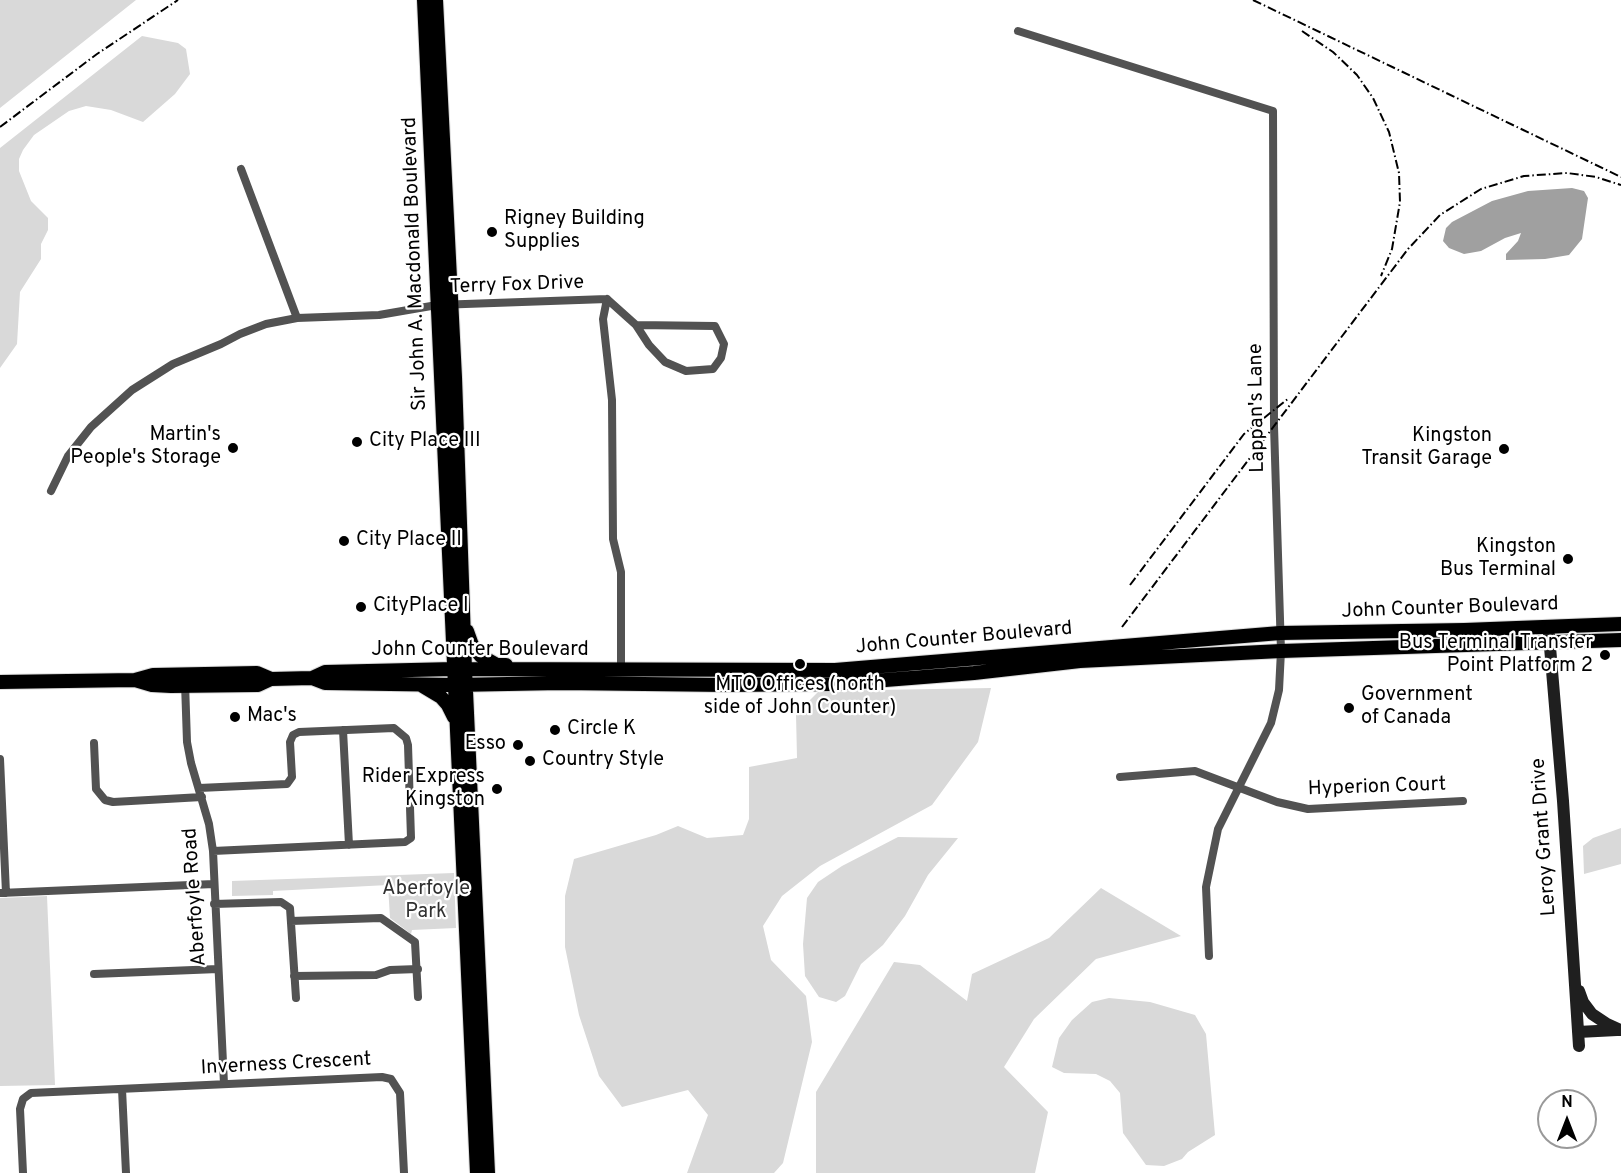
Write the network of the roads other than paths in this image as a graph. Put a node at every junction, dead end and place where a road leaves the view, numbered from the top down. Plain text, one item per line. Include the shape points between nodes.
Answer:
1 (424, 0) edge
2 (436, 0) edge
3 (1018, 32) dead end
4 (241, 169) dead end
5 (607, 299) junction
6 (444, 304) junction
7 (297, 318) junction
8 (636, 325) junction
9 (51, 491) dead end
10 (1621, 624) edge
11 (1548, 626) junction
12 (465, 627) junction
13 (1280, 633) junction
14 (1621, 640) edge
15 (1550, 643) junction
16 (1281, 651) junction
17 (459, 669) junction
18 (536, 670) junction
19 (621, 670) junction
20 (312, 678) junction
21 (185, 680) junction
22 (0, 682) edge
23 (418, 683) junction
24 (460, 685) junction
25 (456, 721) junction
26 (343, 730) junction
27 (94, 742) dead end
28 (0, 759) edge
29 (1120, 777) dead end
30 (1239, 787) junction
31 (201, 792) junction
32 (1463, 801) dead end
33 (349, 845) junction
34 (213, 851) junction
35 (214, 884) junction
36 (3, 893) edge
37 (214, 904) junction
38 (291, 921) junction
39 (1209, 956) dead end
40 (218, 969) junction
41 (418, 969) junction
42 (93, 974) dead end
43 (294, 976) junction
44 (1575, 978) junction
45 (418, 997) dead end
46 (296, 998) dead end
47 (1620, 1030) edge
48 (1578, 1032) junction
49 (1579, 1046) dead end
50 (224, 1084) junction
51 (122, 1089) junction
52 (23, 1173) edge
53 (126, 1173) edge
54 (404, 1173) edge
55 (477, 1173) edge
56 (488, 1173) edge

1 - 6 main road, Sir John A. Macdonald Boulevard
2 - 6 main road, Sir John A. Macdonald Boulevard
3 - 13 street, Lappan's Lane via 1273,111 1274,426
4 - 7 street
5 - 6 street, Terry Fox Drive
5 - 8 street
5 - 19 street, Terry Fox Drive via 603,319 612,400 613,539 621,572
6 - 7 street, Terry Fox Drive via 379,315
6 - 12 main road, Sir John A. Macdonald Boulevard
6 - 17 main road, Sir John A. Macdonald Boulevard
7 - 9 street, Terry Fox Drive via 240,334 173,364 132,390 91,427 68,456
8 - 8 street via 715,326 724,344 721,358 713,369 687,371 665,362
10 - 11 main road, John Counter Boulevard
11 - 13 main road, John Counter Boulevard
11 - 15 street, Leroy Grant Drive
12 - 17 main road, Sir John A. Macdonald Boulevard
12 - 18 main road via 481,656 497,665
13 - 16 street, Lappan's Lane
13 - 19 main road, John Counter Boulevard via 835,670
14 - 15 main road, John Counter Boulevard
15 - 16 main road, John Counter Boulevard
15 - 44 street, Leroy Grant Drive
16 - 24 main road, John Counter Boulevard via 1080,661 835,684
16 - 30 street, Lappan's Lane via 1279,690 1271,723
17 - 18 main road, John Counter Boulevard
17 - 20 main road, John Counter Boulevard via 325,672
17 - 24 main road, Sir John A. Macdonald Boulevard
18 - 19 main road, John Counter Boulevard
20 - 21 main road, John Counter Boulevard via 271,679 258,685
20 - 23 main road, John Counter Boulevard via 326,683
21 - 22 main road, John Counter Boulevard via 152,685 135,680
21 - 31 street, Aberfoyle Road via 187,742
23 - 24 main road, John Counter Boulevard
23 - 25 main road via 441,697
24 - 25 main road, Sir John A. Macdonald Boulevard
24 - 56 main road, Sir John A. Macdonald Boulevard
25 - 55 main road, Sir John A. Macdonald Boulevard
26 - 31 street via 293,735 292,777 287,784
26 - 33 street
26 - 33 street via 394,728 408,745 411,838 405,842
27 - 31 street via 96,789 105,800
28 - 36 street
29 - 30 street, Hyperion Court via 1196,771
30 - 32 street, Hyperion Court via 1308,809
30 - 39 street, Lappan's Lane via 1218,829 1206,887
31 - 34 street, Aberfoyle Road
33 - 34 street
34 - 35 street, Aberfoyle Road
35 - 36 street
35 - 37 street, Aberfoyle Road
37 - 38 street via 281,902 290,908
37 - 40 street, Aberfoyle Road
38 - 41 street via 381,918 415,942
38 - 43 street
40 - 42 street
40 - 50 street, Aberfoyle Road
41 - 43 street via 376,975
41 - 45 street
43 - 46 street
44 - 47 street via 1587,1008
44 - 48 street, Leroy Grant Drive
47 - 48 street
48 - 49 street, Leroy Grant Drive
50 - 51 street, Inverness Crescent
50 - 54 street, Inverness Crescent via 391,1079 400,1093
51 - 52 street, Inverness Crescent via 31,1093 23,1099
51 - 53 street

